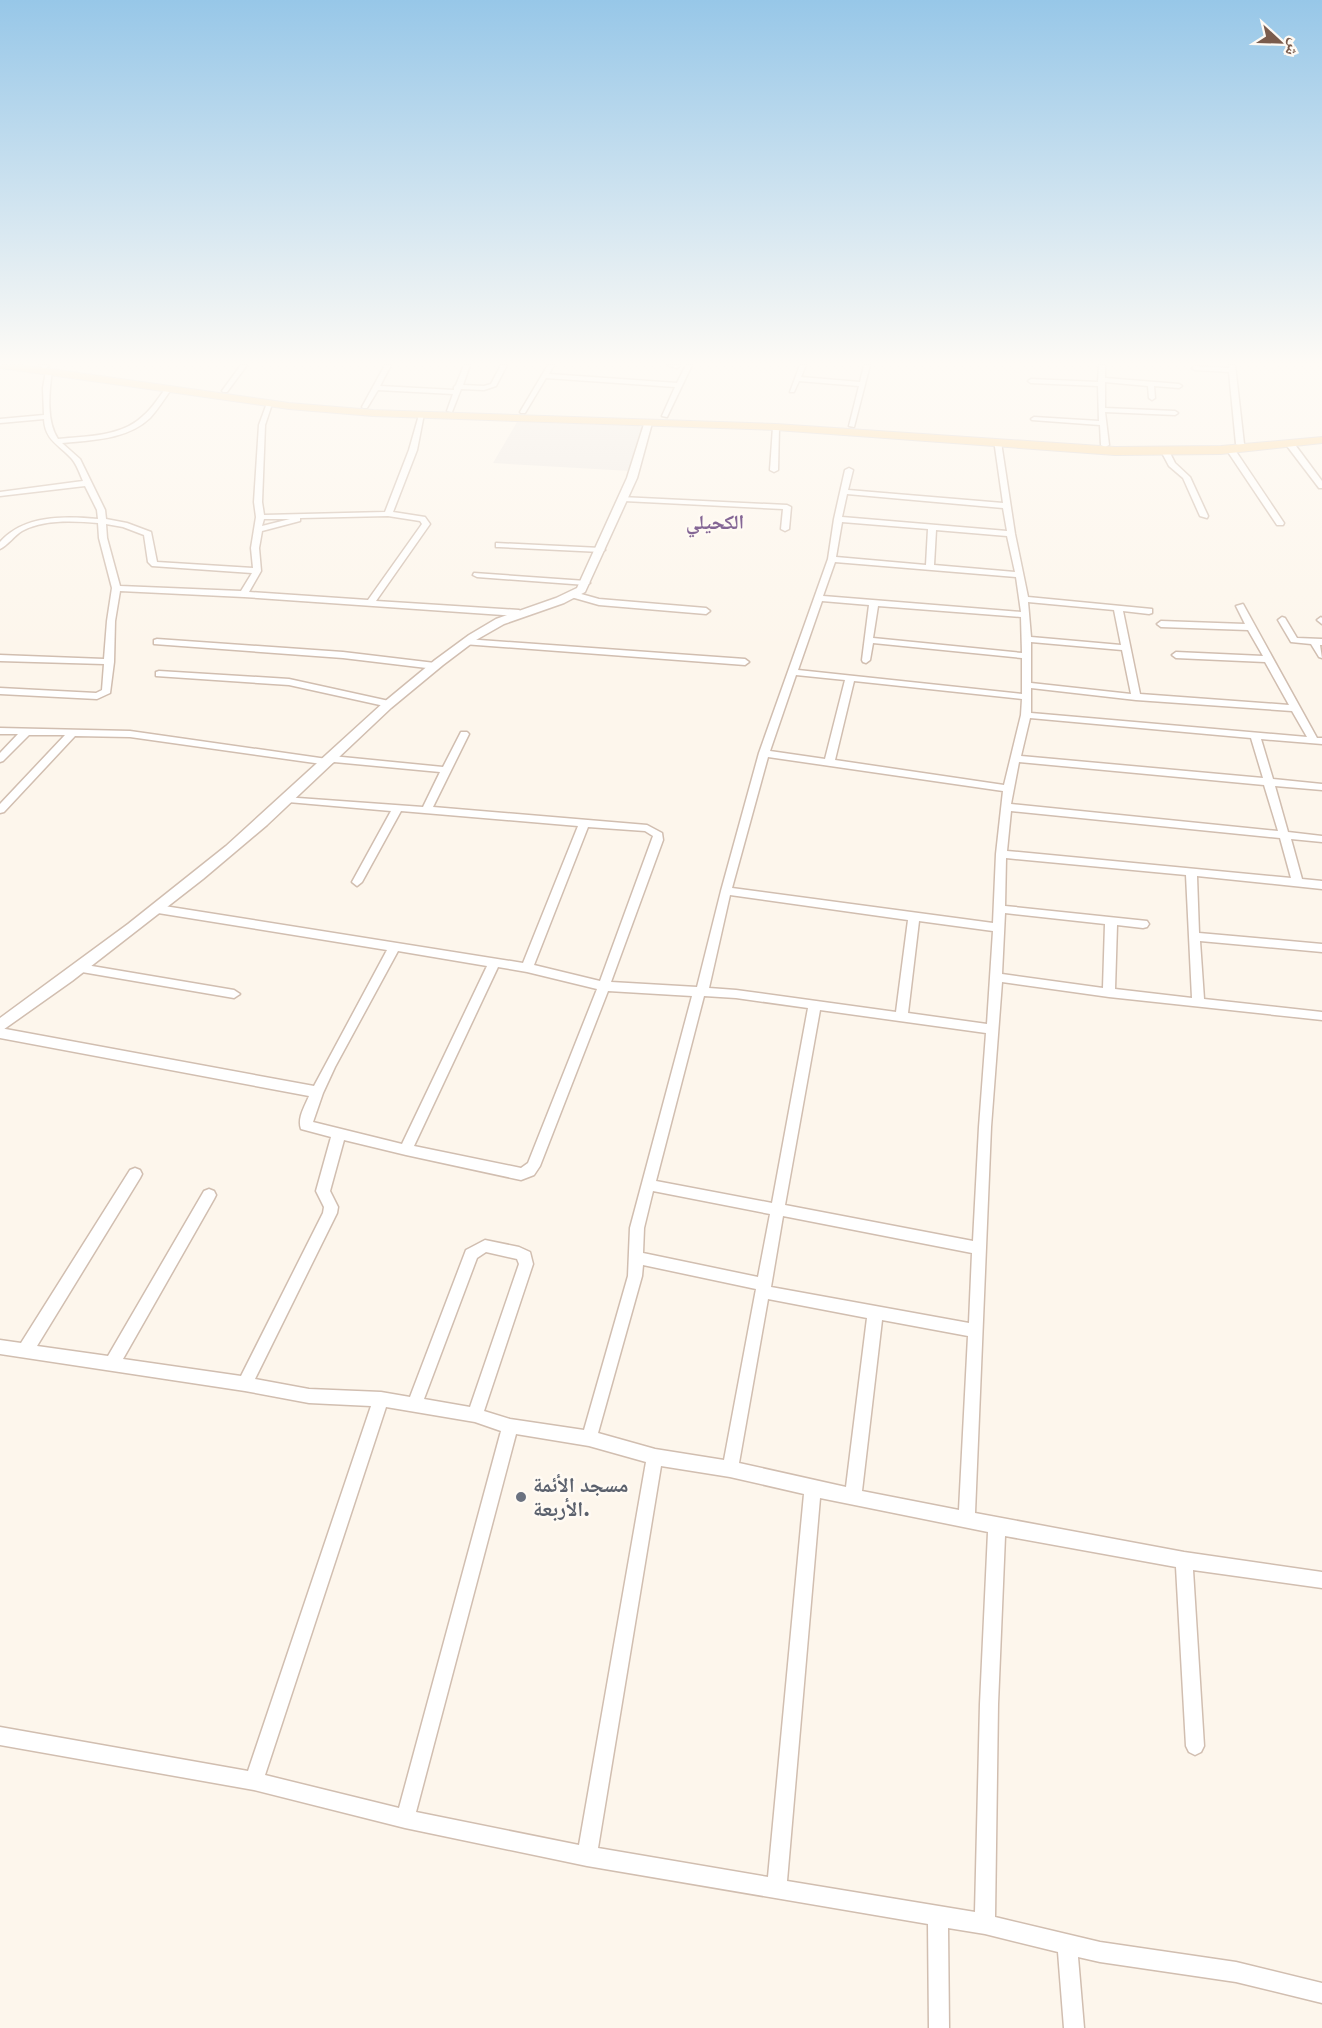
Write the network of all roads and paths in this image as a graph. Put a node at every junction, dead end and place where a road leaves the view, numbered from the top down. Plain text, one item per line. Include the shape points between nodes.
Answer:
1 (76, 460) edge
2 (260, 460) edge
3 (409, 460) edge
4 (636, 460) edge
5 (774, 460) edge
6 (999, 460) edge
7 (1170, 460) edge
8 (1243, 460) edge
9 (1302, 460) edge
10 (774, 470) dead end
11 (849, 470) dead end
12 (88, 483) junction
13 (1322, 486) edge
14 (845, 492) junction
15 (0, 494) edge
16 (624, 499) junction
17 (1006, 506) junction
18 (388, 514) junction
19 (301, 516) junction
20 (1204, 516) dead end
21 (260, 517) junction
22 (838, 519) junction
23 (101, 521) junction
24 (1280, 523) dead end
25 (932, 527) junction
26 (258, 529) junction
27 (785, 529) dead end
28 (1011, 534) junction
29 (498, 545) dead end
30 (0, 547) edge
31 (601, 550) junction
32 (832, 559) junction
33 (930, 567) junction
34 (257, 571) junction
35 (477, 575) dead end
36 (1018, 575) junction
37 (586, 583) junction
38 (116, 588) junction
39 (244, 594) junction
40 (574, 595) junction
41 (817, 598) junction
42 (1024, 598) junction
43 (874, 602) junction
44 (370, 603) junction
45 (1240, 606) dead end
46 (1118, 608) junction
47 (706, 611) dead end
48 (1149, 611) dead end
49 (519, 613) junction
50 (1025, 615) junction
51 (1282, 620) dead end
52 (1161, 624) dead end
53 (1251, 627) junction
54 (1027, 639) junction
55 (869, 640) junction
56 (157, 642) dead end
57 (466, 642) junction
58 (1318, 642) edge
59 (1125, 648) junction
60 (1176, 655) dead end
61 (1322, 655) edge
62 (1027, 656) junction
63 (0, 658) edge
64 (1268, 659) junction
65 (866, 660) dead end
66 (110, 662) junction
67 (745, 662) dead end
68 (435, 666) junction
69 (791, 672) junction
70 (159, 674) dead end
71 (850, 679) junction
72 (1027, 691) junction
73 (0, 692) edge
74 (1136, 697) junction
75 (389, 704) junction
76 (1295, 708) junction
77 (1026, 715) junction
78 (0, 731) edge
79 (27, 732) junction
80 (72, 732) junction
81 (464, 734) dead end
82 (1255, 735) junction
83 (1318, 740) edge
84 (764, 753) junction
85 (0, 759) edge
86 (1016, 759) junction
87 (330, 760) junction
88 (829, 763) junction
89 (446, 770) junction
90 (1270, 781) junction
91 (1322, 787) edge
92 (1008, 789) junction
93 (288, 799) junction
94 (1005, 807) junction
95 (398, 808) junction
96 (0, 810) edge
97 (427, 810) junction
98 (584, 824) junction
99 (1283, 834) junction
100 (1322, 839) edge
101 (1001, 854) junction
102 (1191, 873) junction
103 (357, 882) dead end
104 (1298, 883) junction
105 (1322, 885) edge
106 (726, 891) junction
107 (158, 909) junction
108 (1000, 909) junction
109 (914, 916) junction
110 (1111, 921) junction
111 (1143, 924) dead end
112 (999, 928) junction
113 (1194, 936) junction
114 (395, 946) junction
115 (1322, 948) edge
116 (494, 963) junction
117 (80, 968) junction
118 (526, 969) junction
119 (996, 976) junction
120 (604, 986) junction
121 (700, 991) junction
122 (1109, 993) junction
123 (234, 994) dead end
124 (1198, 1002) junction
125 (815, 1004) junction
126 (902, 1015) junction
127 (1322, 1016) edge
128 (0, 1026) edge
129 (991, 1029) junction
130 (0, 1033) edge
131 (317, 1092) junction
132 (339, 1133) junction
133 (406, 1150) junction
134 (135, 1174) dead end
135 (649, 1185) junction
136 (209, 1195) dead end
137 (779, 1210) junction
138 (980, 1248) junction
139 (637, 1258) junction
140 (765, 1289) junction
141 (875, 1314) junction
142 (975, 1331) junction
143 (1, 1348) edge
144 (25, 1351) junction
145 (112, 1364) junction
146 (245, 1384) junction
147 (381, 1400) junction
148 (414, 1406) junction
149 (475, 1415) junction
150 (510, 1426) junction
151 (589, 1438) junction
152 (655, 1457) junction
153 (730, 1468) junction
154 (813, 1487) junction
155 (853, 1497) junction
156 (967, 1519) junction
157 (998, 1526) junction
158 (1184, 1560) junction
159 (1322, 1580) edge
160 (0, 1736) edge
161 (1195, 1746) dead end
162 (254, 1781) junction
163 (405, 1819) junction
164 (587, 1856) junction
165 (777, 1889) junction
166 (938, 1916) junction
167 (985, 1924) junction
168 (1068, 1943) junction
169 (1322, 1993) edge
170 (939, 2028) edge
171 (1074, 2028) edge

1 - 12 street
2 - 21 street
3 - 18 street
4 - 16 street
5 - 10 street
6 - 17 street
7 - 20 street via 1186,477
8 - 24 street
9 - 13 street
11 - 14 street
12 - 15 street
12 - 23 street via 101,510
14 - 17 street
14 - 22 street
16 - 27 street via 787,507
16 - 31 street
17 - 28 street
18 - 19 street
18 - 44 street via 422,519 426,524
19 - 21 street
19 - 26 street
21 - 26 street
22 - 25 street
22 - 32 street
23 - 30 street via 28,526
23 - 34 street via 139,528 148,534 155,564
23 - 38 street
25 - 28 street
25 - 33 street
26 - 34 street
28 - 36 street
29 - 31 street
31 - 37 street
32 - 33 street
32 - 41 street
33 - 36 street
34 - 39 street
35 - 37 street
36 - 42 street
37 - 40 street
38 - 39 street
38 - 66 street
39 - 44 street
40 - 47 street via 599,602
40 - 49 street
41 - 43 street
41 - 69 street
42 - 46 street
42 - 50 street
43 - 50 street
43 - 55 street
44 - 49 street
45 - 53 street
46 - 48 street
46 - 59 street
49 - 57 street
50 - 54 street
51 - 58 street via 1294,639
52 - 53 street
53 - 64 street
54 - 59 street
54 - 62 street
55 - 62 street
55 - 65 street
56 - 68 street via 343,655
57 - 67 street
57 - 68 street
58 - 61 street
59 - 74 street
60 - 64 street
62 - 72 street
63 - 66 street
64 - 76 street
66 - 73 street via 107,692 97,696
68 - 75 street
69 - 71 street
69 - 84 street
70 - 75 street via 290,682
71 - 72 street
71 - 88 street
72 - 74 street
72 - 77 street
74 - 76 street
75 - 87 street
76 - 83 street
77 - 82 street
77 - 86 street
78 - 79 street
79 - 80 street
79 - 85 street
80 - 87 street via 142,736
80 - 96 street
81 - 89 street
82 - 83 street
82 - 90 street
84 - 88 street
84 - 106 street
86 - 90 street
86 - 92 street
87 - 89 street
87 - 93 street
88 - 92 street
89 - 97 street
90 - 91 street
90 - 99 street
92 - 94 street
93 - 95 street
93 - 107 street
94 - 99 street
94 - 101 street
95 - 97 street
95 - 103 street
97 - 98 street
98 - 118 street
98 - 120 street via 647,828 658,835
99 - 100 street
99 - 104 street
101 - 102 street
101 - 108 street
102 - 104 street
102 - 113 street
104 - 105 street
106 - 109 street
106 - 121 street
107 - 114 street
107 - 117 street
108 - 110 street
108 - 112 street
109 - 112 street
109 - 126 street
110 - 111 street
110 - 122 street
112 - 119 street
113 - 115 street
113 - 124 street
114 - 116 street
114 - 131 street
116 - 118 street
116 - 133 street
117 - 123 street
117 - 128 street
118 - 120 street
119 - 122 street
119 - 129 street
120 - 121 street
120 - 133 street via 529,1171 521,1174
121 - 125 street
121 - 135 street
122 - 124 street
124 - 127 street
125 - 126 street
125 - 137 street
126 - 129 street
129 - 138 street
130 - 131 street
131 - 132 street via 305,1118 306,1125
132 - 133 street
132 - 146 street via 323,1191 330,1214
134 - 144 street
135 - 137 street
135 - 139 street via 637,1228
136 - 145 street
137 - 138 street
137 - 140 street
138 - 142 street
139 - 140 street
139 - 151 street
140 - 141 street
140 - 153 street
141 - 142 street
141 - 155 street
142 - 156 street
143 - 144 street
144 - 145 street
145 - 146 street
146 - 147 street via 309,1396
147 - 148 street
147 - 162 street
148 - 149 street
148 - 149 street via 471,1254 485,1246 519,1253 525,1256 526,1263
149 - 150 street
150 - 151 street
150 - 163 street
151 - 152 street
152 - 153 street
152 - 164 street
153 - 154 street
154 - 155 street
154 - 165 street
155 - 156 street
156 - 157 street
157 - 158 street
157 - 167 street via 989,1704
158 - 159 street
158 - 161 street
160 - 162 street
162 - 163 street
163 - 164 street
164 - 165 street
165 - 166 street
166 - 167 street
166 - 170 street
167 - 168 street
168 - 169 street via 1100,1952 1236,1972
168 - 171 street

